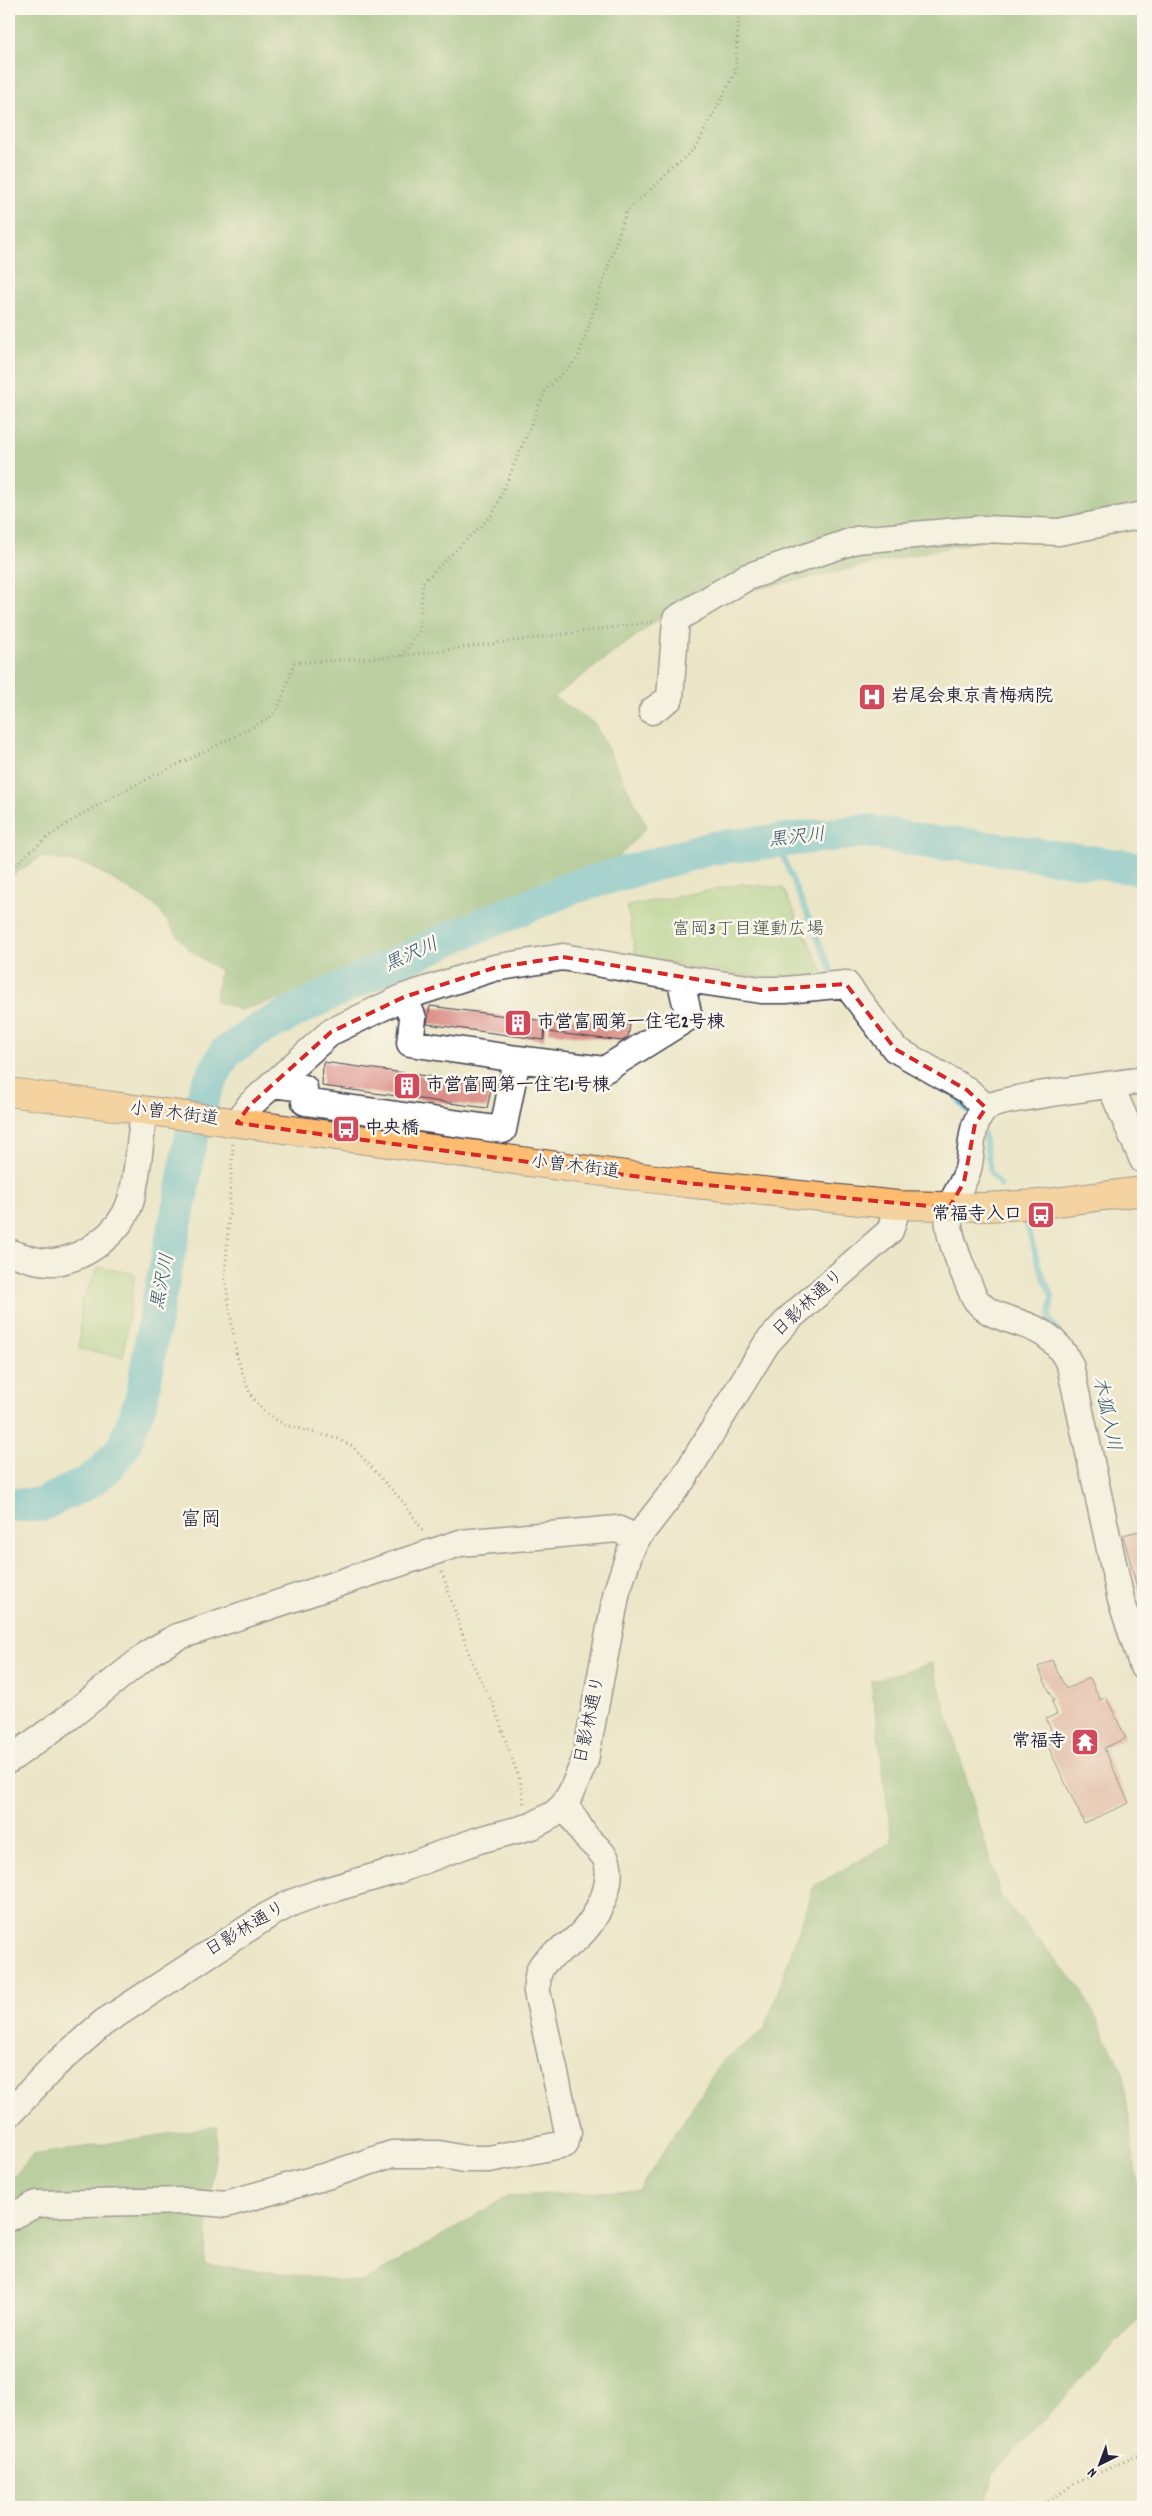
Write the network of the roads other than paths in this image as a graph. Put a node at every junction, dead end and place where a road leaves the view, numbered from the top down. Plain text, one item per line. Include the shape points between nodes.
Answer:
1 (1143, 515) edge
2 (652, 711) dead end
3 (680, 978) junction
4 (404, 997) junction
5 (517, 1059) junction
6 (1143, 1080) edge
7 (272, 1084) junction
8 (1110, 1085) junction
9 (9, 1092) edge
10 (986, 1108) junction
11 (155, 1113) junction
12 (233, 1122) junction
13 (1143, 1160) edge
14 (1143, 1191) edge
15 (898, 1205) junction
16 (950, 1208) junction
17 (9, 1252) edge
18 (637, 1538) junction
19 (1143, 1666) edge
20 (9, 1760) edge
21 (564, 1805) junction
22 (9, 2114) edge
23 (9, 2218) edge

1 - 2 street via 1059,532 983,529 856,540 747,577 676,619 670,698
3 - 4 street via 563,957 494,968
3 - 5 street via 689,1017 604,1070
3 - 10 street via 761,990 846,984 895,1049 967,1090
4 - 5 street via 413,1018 410,1043
4 - 7 street via 331,1032
5 - 7 street via 504,1130 305,1102 304,1088
6 - 8 street
7 - 12 street
8 - 10 street via 1014,1100
8 - 13 street
9 - 11 main road, 小曽木街道
10 - 16 street via 975,1124 964,1182
11 - 12 main road, 小曽木街道
11 - 17 street via 130,1203 121,1222 76,1257 53,1262
12 - 15 main road, 小曽木街道 via 686,1183
14 - 16 main road, 小曽木街道 via 1040,1204
15 - 16 main road, 小曽木街道
15 - 18 street, 日影林通り via 890,1231 791,1317 767,1343 683,1479
16 - 19 street via 948,1221 953,1240 979,1306 1043,1332 1061,1347 1070,1365 1121,1600
18 - 20 street via 617,1529 460,1543 177,1637 152,1651
18 - 21 street, 日影林通り via 617,1591 585,1760
21 - 22 street, 日影林通り via 532,1826 318,1893 267,1916 103,2023 55,2065
21 - 23 street via 575,1816 583,1834 605,1857 609,1869 608,1882 594,1915 576,1939 546,1958 536,1977 568,2132 565,2144 489,2159 392,2154 226,2204 173,2201 36,2204

